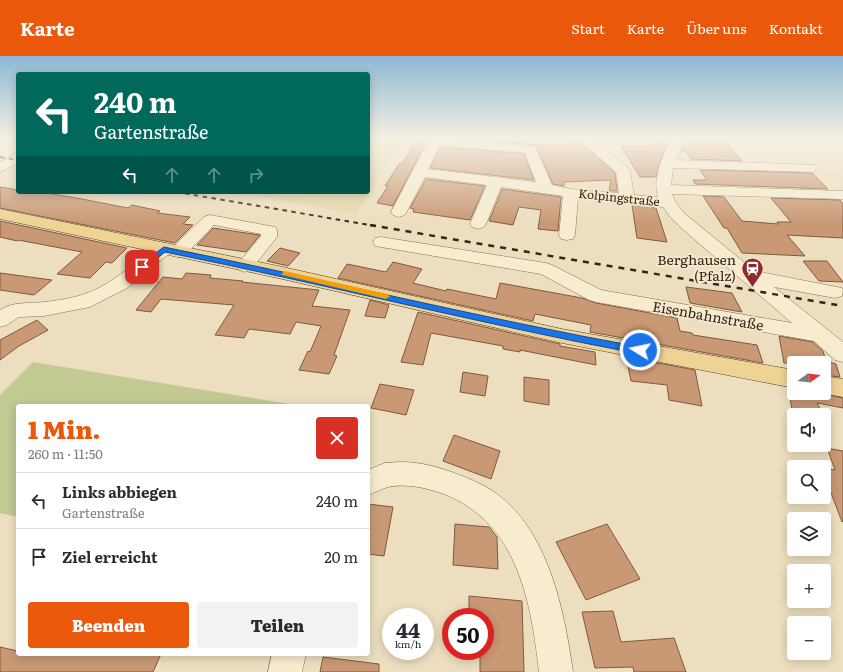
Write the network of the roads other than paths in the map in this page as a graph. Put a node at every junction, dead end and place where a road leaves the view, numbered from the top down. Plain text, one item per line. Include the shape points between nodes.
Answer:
1 (423, 167) edge
2 (537, 167) edge
3 (619, 167) edge
4 (667, 167) edge
5 (767, 167) edge
6 (812, 168) dead end
7 (420, 172) junction
8 (496, 182) junction
9 (546, 188) junction
10 (571, 193) junction
11 (841, 194) dead end
12 (666, 196) junction
13 (627, 198) junction
14 (399, 212) dead end
15 (0, 214) edge
16 (478, 224) dead end
17 (567, 235) dead end
18 (381, 242) dead end
19 (171, 251) junction
20 (246, 266) junction
21 (749, 276) junction
22 (835, 292) dead end
23 (5, 312) edge
24 (821, 335) junction
25 (843, 354) edge
26 (787, 378) edge
27 (831, 386) edge
28 (843, 388) edge
29 (370, 482) edge
30 (289, 656) edge
31 (285, 672) edge
32 (556, 672) edge

1 - 7 street
2 - 9 street
3 - 13 street via 623,170
4 - 12 street
5 - 6 street
7 - 8 street, Kolpingstraße
7 - 14 street
8 - 9 street, Kolpingstraße
8 - 16 street
9 - 10 street, Kolpingstraße
10 - 13 street, Kolpingstraße
10 - 17 street, Kolpingstraße
11 - 12 street, Kolpingstraße
12 - 13 street, Kolpingstraße
12 - 21 street via 678,216
15 - 19 main road
18 - 24 street, Eisenbahnstraße via 546,269 596,296
19 - 20 main road
19 - 20 street via 210,220 269,230 270,237
19 - 23 street via 120,284 83,302
20 - 26 main road via 562,336
21 - 22 street
21 - 24 street
24 - 25 street
27 - 28 main road
29 - 32 street via 387,475 416,474 468,490 491,507 512,530 528,555 543,596
30 - 31 street

